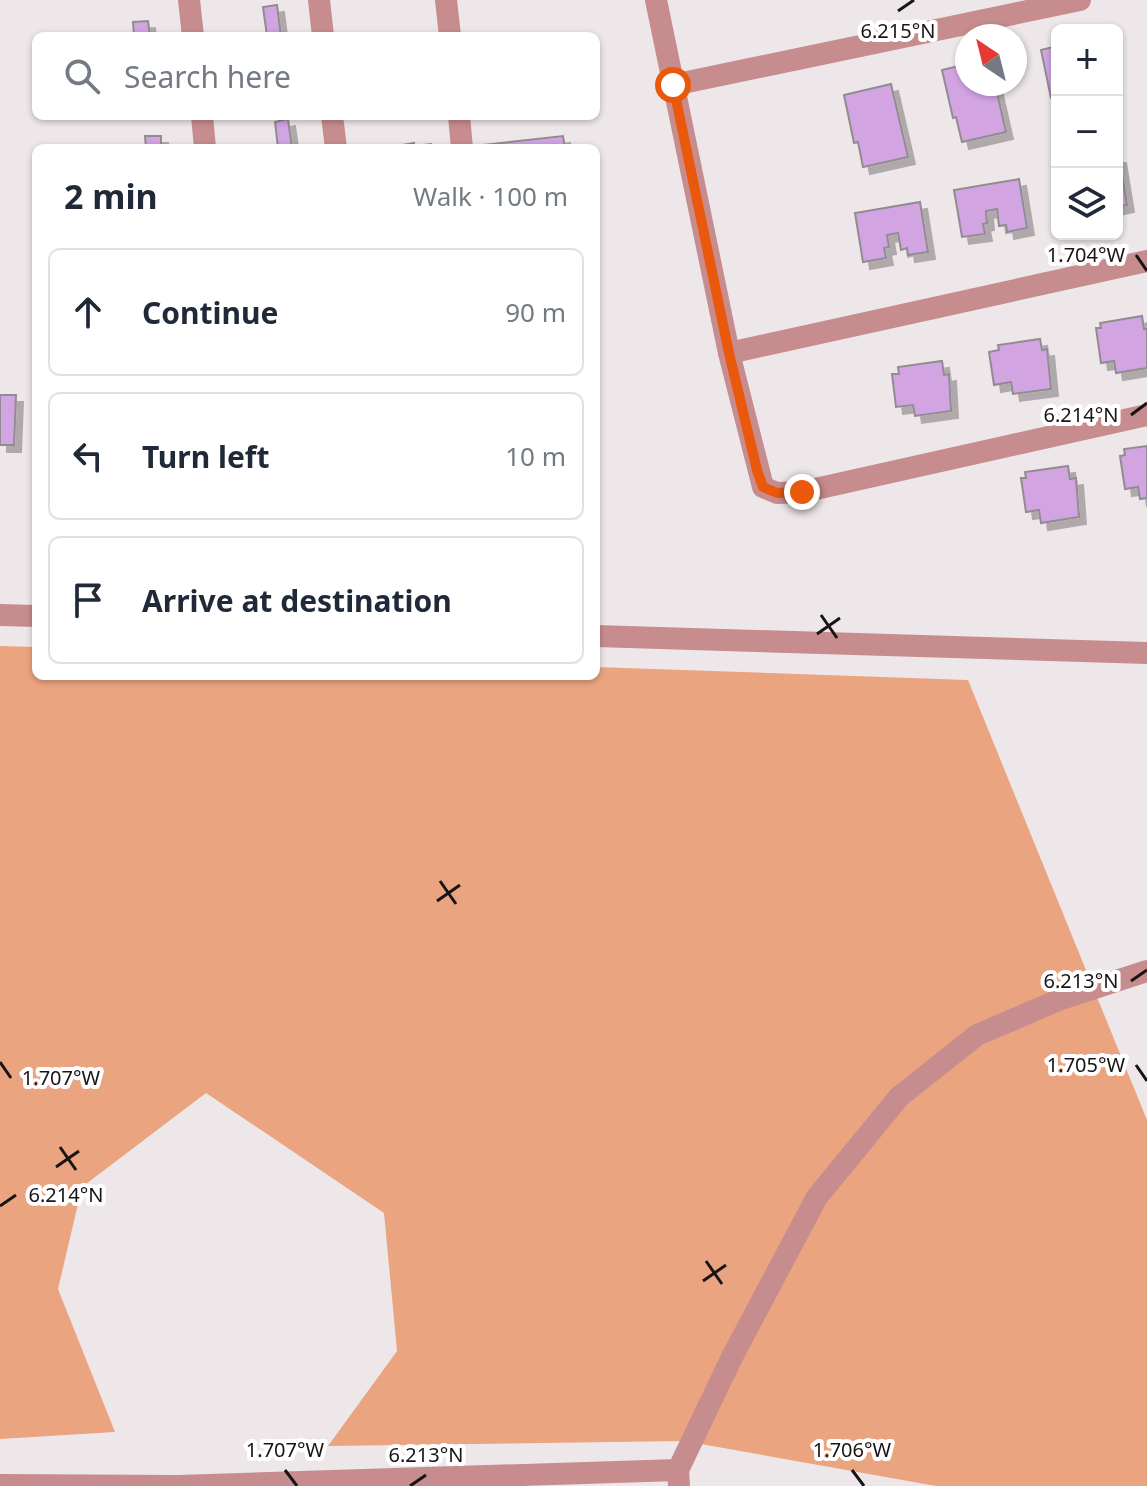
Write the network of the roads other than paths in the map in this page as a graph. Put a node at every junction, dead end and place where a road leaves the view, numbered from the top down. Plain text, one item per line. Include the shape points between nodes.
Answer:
1 (189, 0) edge
2 (319, 0) edge
3 (446, 0) edge
4 (656, 0) edge
5 (1080, 0) edge
6 (193, 32) edge
7 (323, 32) edge
8 (450, 32) edge
9 (673, 85) junction
10 (202, 120) edge
11 (332, 120) edge
12 (459, 120) edge
13 (205, 144) edge
14 (336, 144) edge
15 (462, 144) edge
16 (1147, 261) edge
17 (729, 353) junction
18 (1147, 415) edge
19 (0, 615) edge
20 (32, 616) edge
21 (600, 636) edge
22 (1147, 653) edge
23 (1147, 971) edge
24 (678, 1478) edge
25 (0, 1485) edge

1 - 6 street
2 - 7 street
3 - 8 street
4 - 9 street
5 - 9 street
9 - 17 street
10 - 13 street
11 - 14 street
12 - 15 street
16 - 17 street
17 - 18 street via 757,470 763,487 777,493 802,492
19 - 20 street
21 - 22 street
23 - 24 street via 1061,999 977,1035 899,1097 817,1197 732,1357
24 - 25 street

